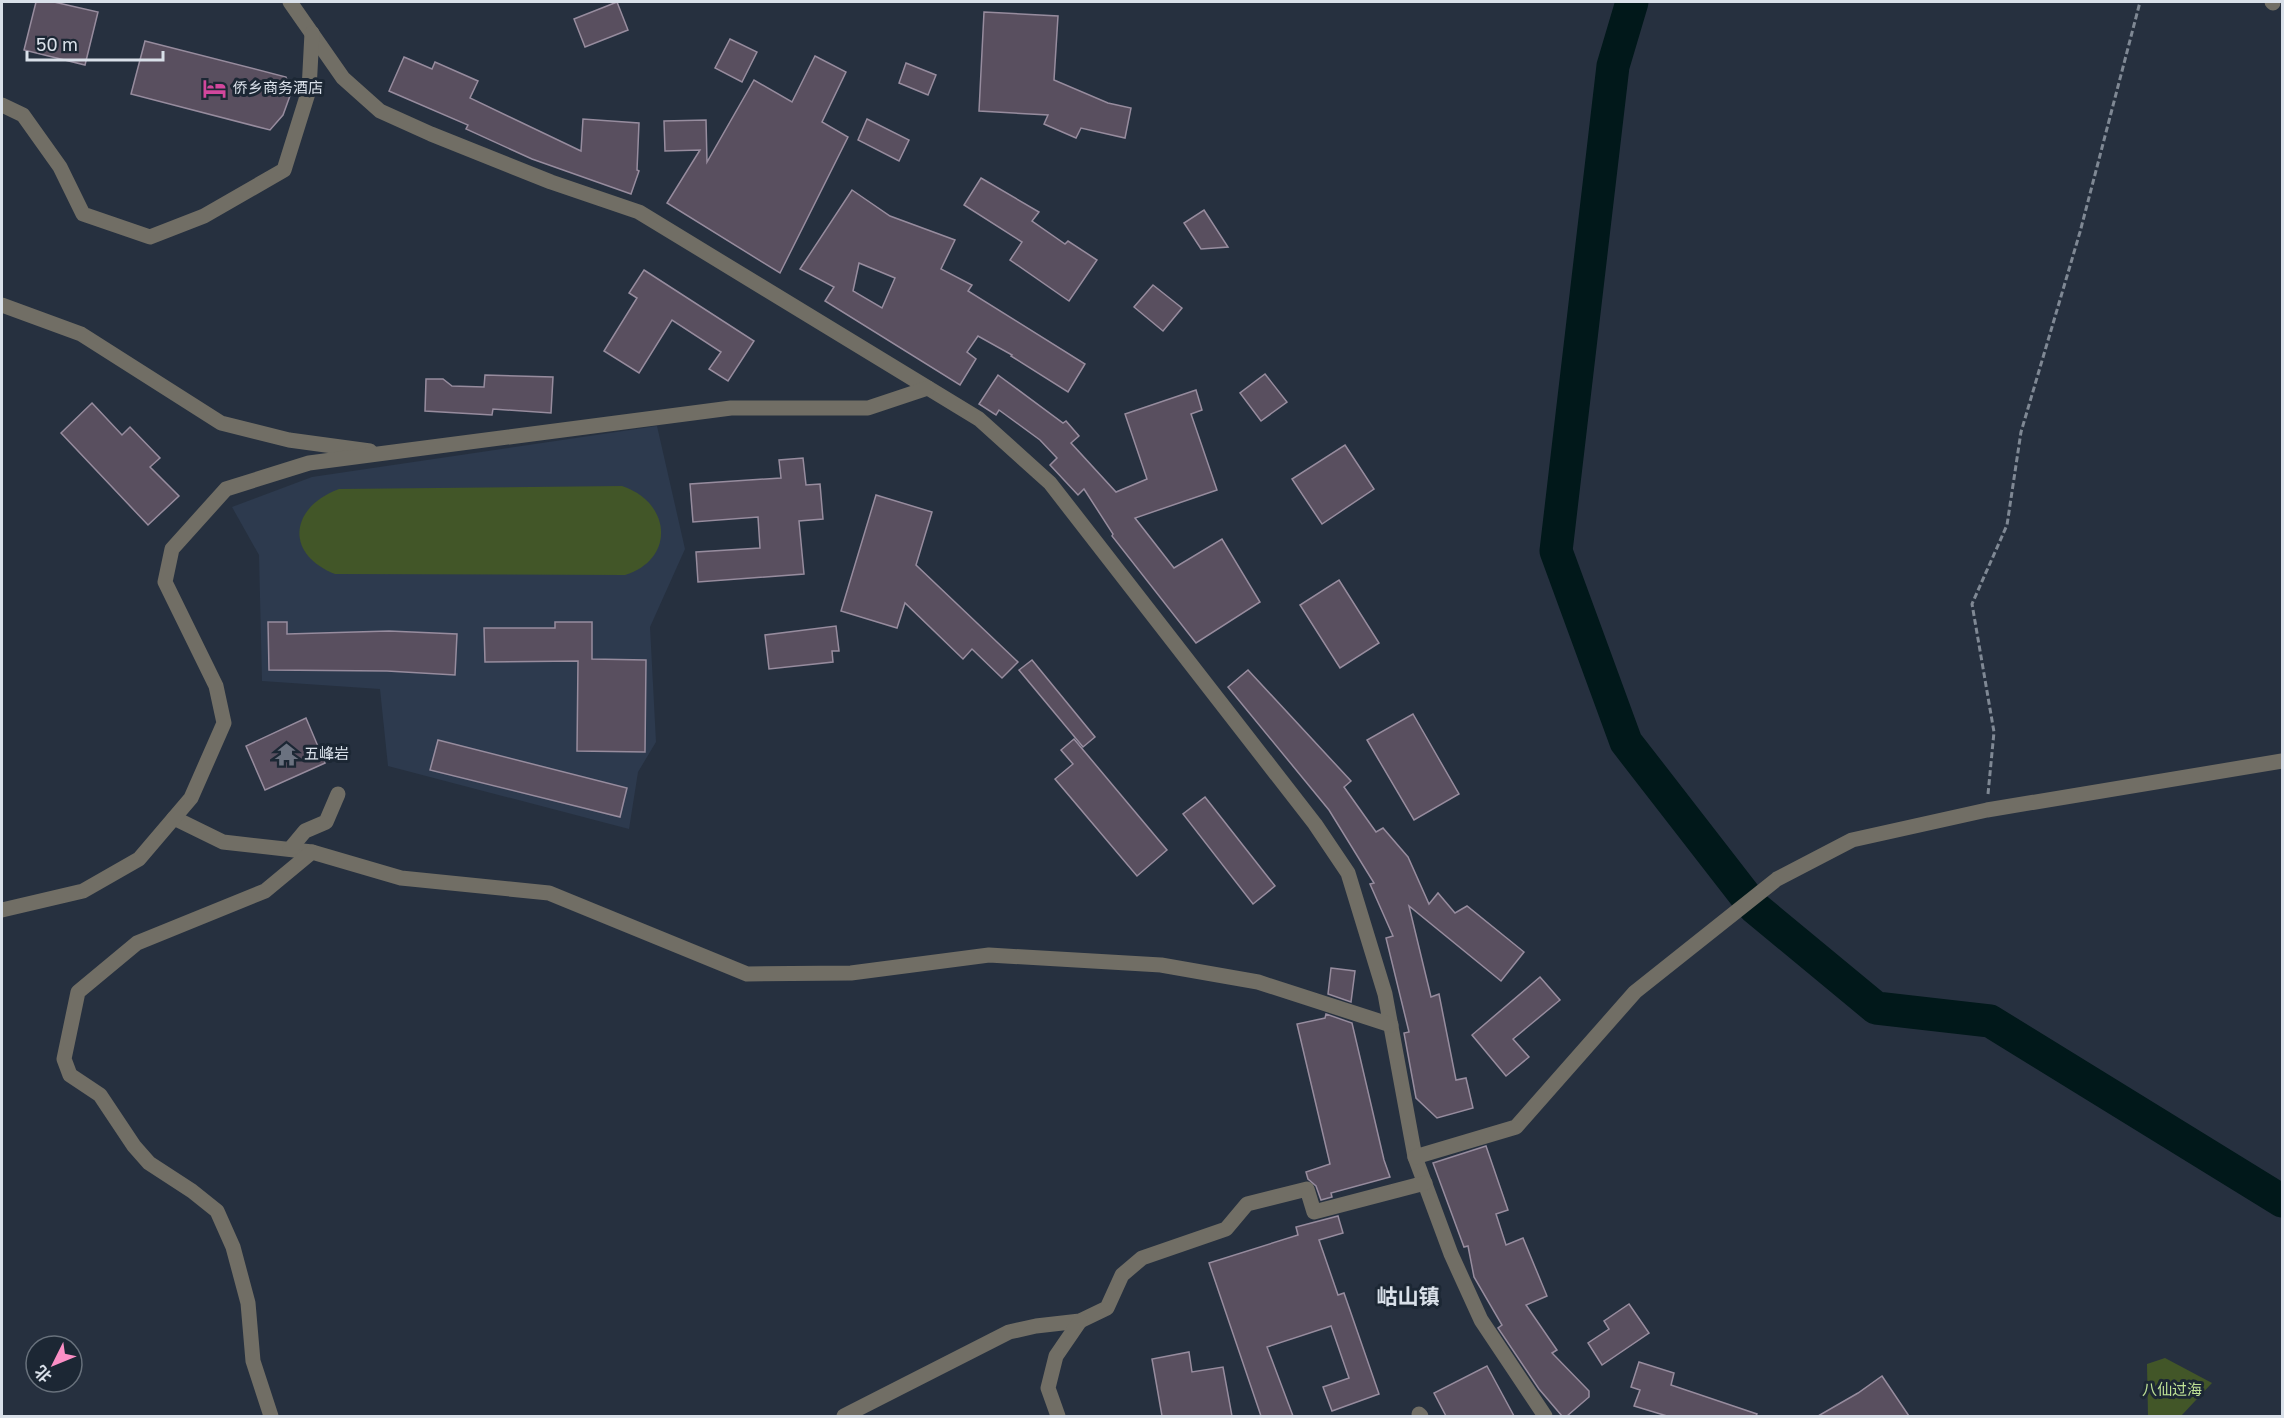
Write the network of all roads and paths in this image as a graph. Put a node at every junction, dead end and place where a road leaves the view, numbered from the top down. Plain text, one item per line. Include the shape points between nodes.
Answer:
1 (290, 2) edge
2 (2140, 2) edge
3 (312, 33) junction
4 (2, 105) edge
5 (2, 305) edge
6 (928, 388) junction
7 (394, 454) junction
8 (2283, 761) edge
9 (338, 794) dead end
10 (1987, 810) junction
11 (174, 818) junction
12 (290, 849) junction
13 (312, 852) junction
14 (2, 910) edge
15 (1391, 1025) junction
16 (1415, 1157) junction
17 (1425, 1183) junction
18 (1080, 1321) junction
19 (272, 1416) edge
20 (844, 1416) edge
21 (1058, 1416) edge
22 (1545, 1416) edge

1 - 3 street
2 - 10 path via 2080,232 2021,432 2007,525 1972,604 1994,732
3 - 4 street via 309,90 284,170 204,216 150,237 83,214 60,167 23,115
3 - 6 street via 343,78 380,111 551,182 639,212
5 - 7 street via 81,334 221,423 289,440
6 - 7 street via 868,408 731,408
6 - 15 street via 979,419 1050,483 1315,824 1348,873
7 - 11 street via 309,464 226,489 172,549 165,582 216,686 224,723 191,798
8 - 10 street
9 - 12 street via 326,822 305,831
10 - 16 street via 1852,840 1777,879 1635,992 1516,1126
11 - 12 street via 223,842
11 - 14 street via 139,859 83,891
12 - 13 street
13 - 15 street via 401,878 549,893 747,974 851,973 989,955 1161,965 1258,982
13 - 19 street via 265,891 137,943 78,992 64,1059 70,1075 100,1095 149,1163 217,1211 233,1247 248,1303 253,1361
15 - 16 street
16 - 17 street
17 - 18 street via 1314,1212 1307,1189 1247,1204 1226,1229 1142,1258 1122,1275 1107,1308
17 - 22 street via 1481,1320
18 - 20 street via 1009,1332
18 - 21 street via 1056,1356 1048,1388

